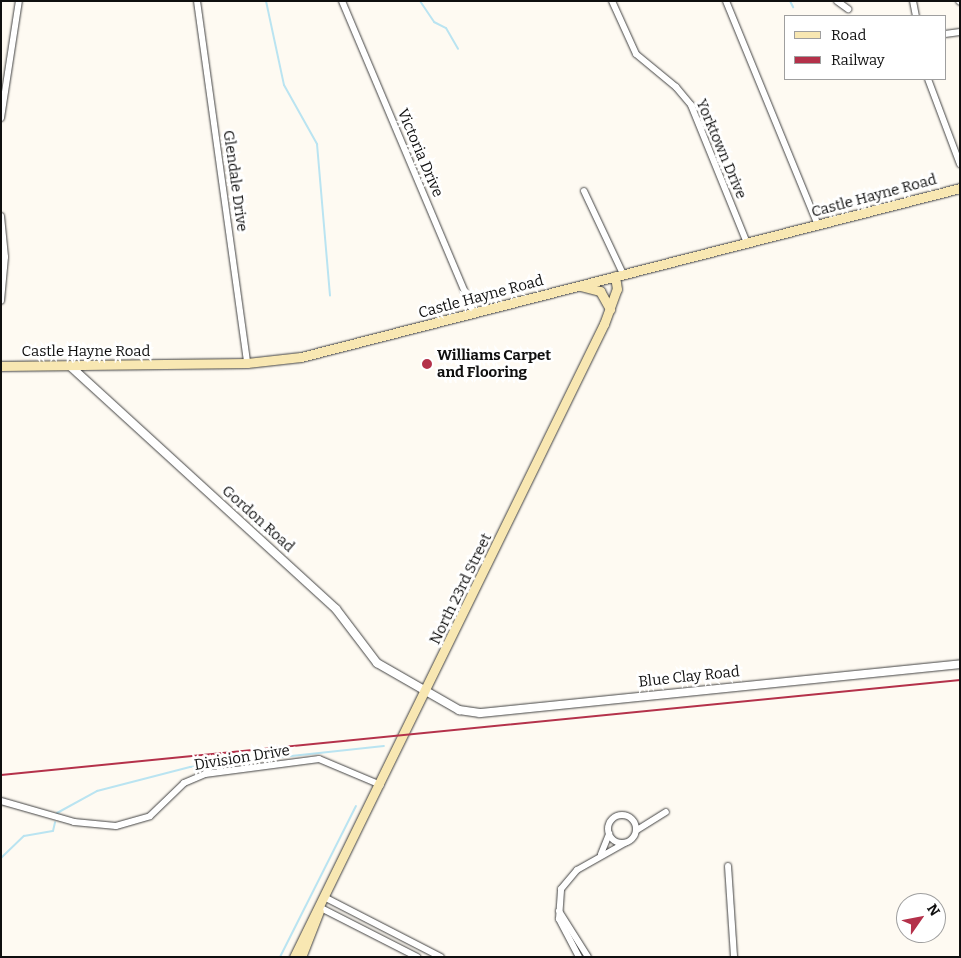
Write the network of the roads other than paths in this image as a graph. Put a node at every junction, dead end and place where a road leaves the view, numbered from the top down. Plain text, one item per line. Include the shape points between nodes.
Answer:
1 (19, 1) edge
2 (197, 1) edge
3 (342, 1) edge
4 (612, 1) edge
5 (726, 1) edge
6 (837, 1) edge
7 (913, 1) edge
8 (848, 9) dead end
9 (916, 15) edge
10 (960, 32) edge
11 (946, 34) edge
12 (928, 80) edge
13 (1, 118) edge
14 (960, 164) edge
15 (960, 188) edge
16 (584, 191) dead end
17 (1, 216) edge
18 (818, 225) junction
19 (747, 243) junction
20 (619, 275) junction
21 (577, 285) junction
22 (1, 301) edge
23 (609, 313) junction
24 (474, 314) junction
25 (247, 363) junction
26 (1, 366) edge
27 (70, 366) junction
28 (960, 664) edge
29 (426, 692) junction
30 (380, 785) junction
31 (1, 801) edge
32 (666, 812) dead end
33 (637, 830) junction
34 (609, 834) junction
35 (625, 843) junction
36 (602, 854) junction
37 (728, 866) dead end
38 (326, 898) junction
39 (320, 909) junction
40 (559, 911) junction
41 (294, 957) edge
42 (301, 957) edge
43 (418, 957) edge
44 (441, 957) edge
45 (579, 957) edge
46 (588, 957) edge
47 (734, 957) edge

1 - 13 street
2 - 25 street, Glendale Drive
3 - 24 street, Victoria Drive
4 - 19 street, Yorktown Drive via 636,54 676,87 691,105
5 - 18 street
6 - 8 street
7 - 9 street
10 - 11 street
12 - 14 street
15 - 18 main road, Castle Hayne Road
16 - 20 street
17 - 22 street via 5,257
18 - 19 main road, Castle Hayne Road
19 - 20 main road, Castle Hayne Road
20 - 21 main road, Castle Hayne Road
20 - 23 main road, North 23rd Street
21 - 23 main road via 605,295
21 - 24 main road, Castle Hayne Road
23 - 29 main road, North 23rd Street
24 - 25 main road, Castle Hayne Road via 317,354
25 - 27 main road, Castle Hayne Road
26 - 27 main road, Castle Hayne Road
27 - 29 street, Gordon Road via 336,608 377,664
28 - 29 street, Blue Clay Road via 480,713 459,710
29 - 30 main road, North 23rd Street
30 - 31 street, Division Drive via 319,759 205,774 184,783 150,816 116,826 74,822
30 - 38 main road, North 23rd Street
32 - 33 street
33 - 34 street via 631,817 617,816 608,825
33 - 35 street
34 - 35 street
34 - 36 street
35 - 36 street
36 - 40 street via 568,877 561,889
37 - 47 street
38 - 39 main road, North 23rd Street
38 - 44 street
39 - 41 main road, North 23rd Street
39 - 42 main road, North 23rd Street
39 - 43 street
40 - 45 street via 562,931
40 - 46 street

